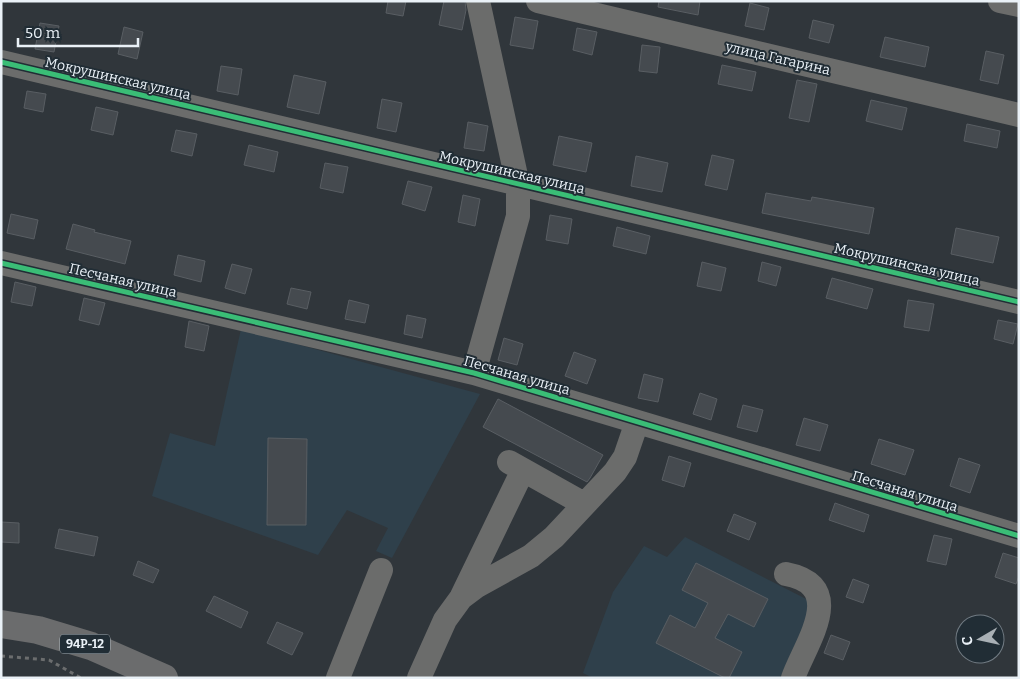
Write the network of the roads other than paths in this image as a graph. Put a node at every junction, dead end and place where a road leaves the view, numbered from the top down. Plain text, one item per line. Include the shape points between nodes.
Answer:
1 (478, 1) edge
2 (538, 1) edge
3 (1000, 1) edge
4 (1019, 5) edge
5 (1, 62) edge
6 (1019, 115) edge
7 (518, 185) junction
8 (1, 263) edge
9 (1019, 302) edge
10 (474, 373) junction
11 (637, 422) junction
12 (584, 504) junction
13 (1019, 536) edge
14 (382, 570) dead end
15 (786, 574) dead end
16 (461, 598) junction
17 (1, 624) edge
18 (164, 678) edge
19 (338, 678) edge
20 (418, 678) edge
21 (792, 678) edge

1 - 7 street
2 - 6 street, улица Гагарина
3 - 4 street
5 - 7 street, Мокрушинская улица
7 - 9 street, Мокрушинская улица
7 - 10 street via 518,216
8 - 10 street, Песчаная улица
10 - 11 street, Песчаная улица
11 - 12 street via 625,457
11 - 13 street, Песчаная улица
12 - 16 street via 532,556
12 - 16 street via 516,466
14 - 19 street
15 - 21 street via 807,583 820,599 816,626
16 - 20 street via 445,620
17 - 18 main road, 94Р-12 via 38,630 91,646

